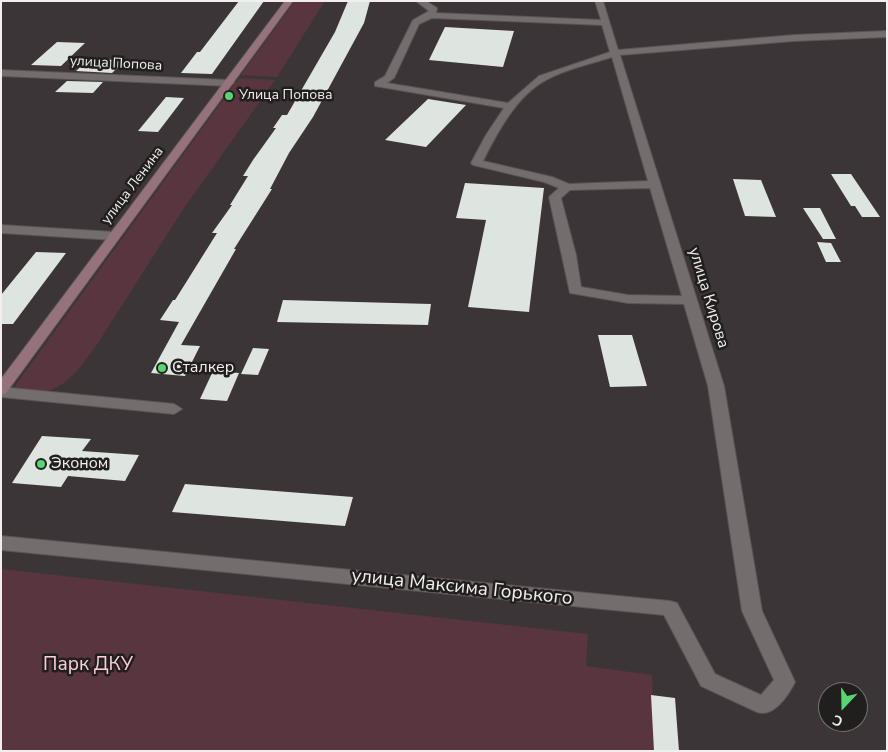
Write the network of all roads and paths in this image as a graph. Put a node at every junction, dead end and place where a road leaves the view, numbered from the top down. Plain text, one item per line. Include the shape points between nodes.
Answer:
1 (289, 1) edge
2 (420, 1) edge
3 (599, 1) edge
4 (431, 15) junction
5 (606, 23) junction
6 (887, 34) edge
7 (615, 53) junction
8 (1, 73) edge
9 (229, 83) junction
10 (510, 106) junction
11 (656, 184) junction
12 (567, 187) junction
13 (1, 229) edge
14 (114, 236) junction
15 (691, 300) junction
16 (1, 391) edge
17 (174, 409) dead end
18 (1, 543) edge
19 (752, 611) joint

1 - 9 street, улица Ленина
2 - 4 street via 434,10
3 - 5 street, улица Кирова
4 - 5 street
4 - 10 street via 416,22 389,78 378,84
5 - 7 street, улица Кирова
6 - 7 street
7 - 10 street via 542,78
7 - 11 street, улица Кирова
8 - 9 street, улица Попова
9 - 14 street, улица Ленина
10 - 12 street via 477,163 548,179
11 - 12 street
11 - 15 street, улица Кирова
12 - 15 street via 555,196 575,290 628,299
13 - 14 street
14 - 16 street, улица Ленина
15 - 19 street, улица Кирова via 716,386
16 - 17 street
18 - 19 street, улица Максима Горького via 670,608 708,680 764,706 785,682

